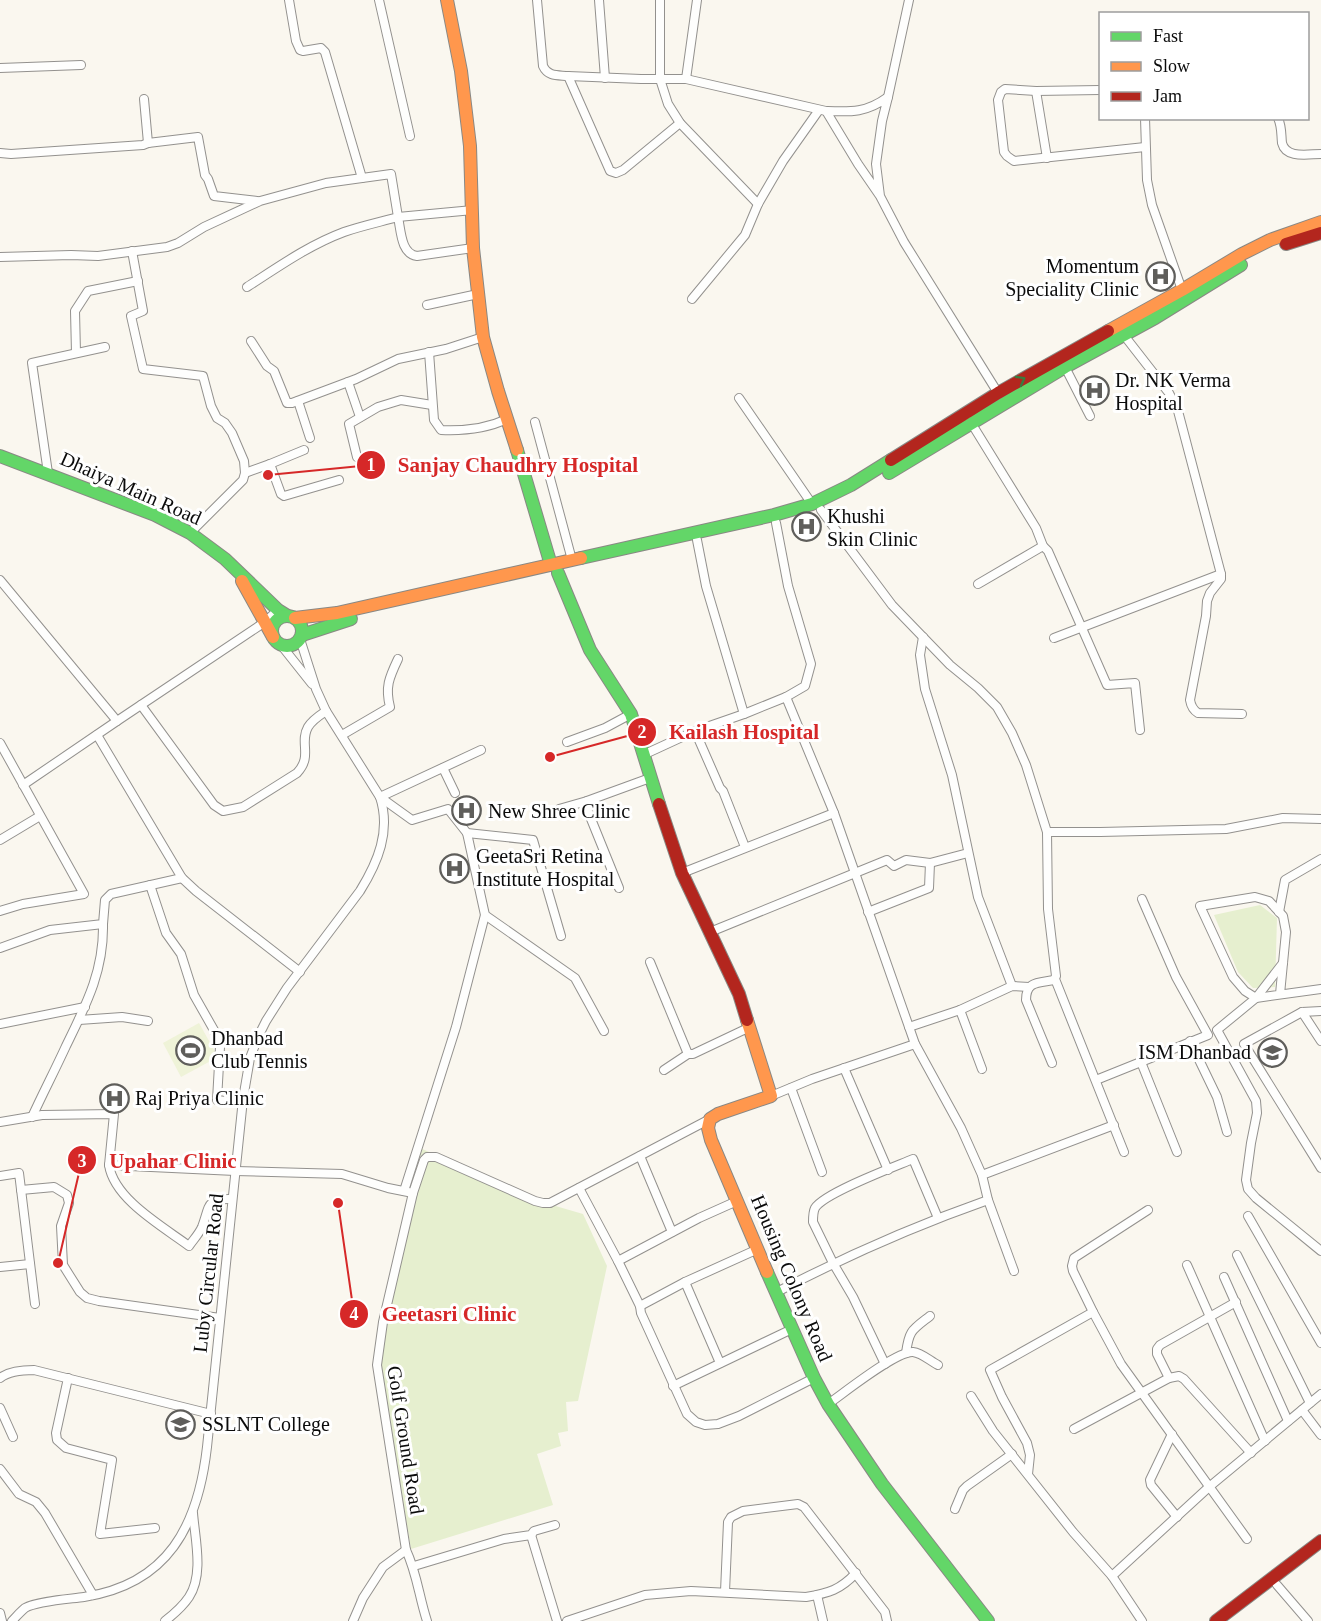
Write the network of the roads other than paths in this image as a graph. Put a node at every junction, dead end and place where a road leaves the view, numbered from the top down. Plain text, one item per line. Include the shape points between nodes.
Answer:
1 (289, 0) edge
2 (380, 0) edge
3 (447, 0) edge
4 (537, 0) edge
5 (599, 0) edge
6 (660, 0) edge
7 (697, 0) edge
8 (909, 0) edge
9 (81, 65) dead end
10 (0, 68) edge
11 (568, 76) junction
12 (604, 78) junction
13 (660, 79) junction
14 (686, 79) junction
15 (1099, 90) edge
16 (1036, 91) junction
17 (888, 97) junction
18 (144, 99) dead end
19 (822, 111) junction
20 (1146, 120) edge
21 (1279, 120) edge
22 (680, 123) junction
23 (410, 136) dead end
24 (148, 143) junction
25 (1145, 147) junction
26 (0, 153) edge
27 (1321, 154) edge
28 (1047, 158) junction
29 (362, 178) junction
30 (880, 196) junction
31 (260, 201) junction
32 (758, 204) junction
33 (473, 210) junction
34 (398, 217) junction
35 (1321, 222) edge
36 (1321, 233) edge
37 (473, 248) junction
38 (132, 251) junction
39 (0, 257) edge
40 (138, 281) junction
41 (247, 287) dead end
42 (1182, 290) junction
43 (478, 294) junction
44 (692, 299) dead end
45 (427, 305) dead end
46 (1123, 334) junction
47 (483, 337) junction
48 (251, 341) dead end
49 (105, 346) dead end
50 (429, 352) junction
51 (76, 353) junction
52 (1065, 367) junction
53 (348, 382) junction
54 (998, 393) junction
55 (739, 399) dead end
56 (298, 401) junction
57 (432, 405) junction
58 (1090, 416) dead end
59 (360, 417) junction
60 (971, 418) junction
61 (507, 419) junction
62 (535, 422) dead end
63 (310, 438) dead end
64 (304, 450) dead end
65 (0, 456) edge
66 (357, 457) dead end
67 (270, 464) junction
68 (48, 473) junction
69 (245, 473) junction
70 (339, 480) dead end
71 (816, 507) junction
72 (776, 523) junction
73 (190, 533) junction
74 (697, 540) junction
75 (1043, 546) junction
76 (572, 560) junction
77 (555, 569) junction
78 (237, 572) junction
79 (1221, 573) junction
80 (0, 580) edge
81 (978, 584) dead end
82 (286, 614) junction
83 (265, 622) junction
84 (1081, 627) junction
85 (301, 637) junction
86 (923, 637) junction
87 (1054, 638) dead end
88 (278, 642) junction
89 (398, 659) dead end
90 (316, 689) junction
91 (786, 697) junction
92 (141, 705) junction
93 (326, 711) junction
94 (631, 714) junction
95 (744, 714) junction
96 (1242, 714) dead end
97 (117, 721) junction
98 (1140, 730) dead end
99 (696, 731) junction
100 (97, 735) junction
101 (342, 735) junction
102 (567, 742) dead end
103 (0, 743) edge
104 (481, 750) dead end
105 (643, 755) junction
106 (443, 768) junction
107 (650, 778) junction
108 (23, 785) junction
109 (455, 793) dead end
110 (380, 797) junction
111 (587, 801) junction
112 (559, 809) dead end
113 (834, 813) junction
114 (40, 816) junction
115 (1321, 819) edge
116 (1047, 832) junction
117 (467, 833) junction
118 (0, 840) edge
119 (745, 847) junction
120 (968, 853) junction
121 (1321, 859) edge
122 (930, 863) junction
123 (682, 873) junction
124 (854, 873) junction
125 (182, 878) junction
126 (150, 885) junction
127 (619, 888) dead end
128 (1142, 898) dead end
129 (0, 911) edge
130 (868, 912) junction
131 (1279, 912) junction
132 (485, 915) junction
133 (103, 924) junction
134 (710, 932) junction
135 (561, 936) dead end
136 (0, 948) edge
137 (650, 962) dead end
138 (1282, 963) junction
139 (300, 972) junction
140 (1055, 979) junction
141 (1012, 987) junction
142 (1029, 987) junction
143 (1321, 988) edge
144 (1280, 994) junction
145 (1256, 998) junction
146 (85, 1007) junction
147 (960, 1010) junction
148 (1321, 1011) edge
149 (1302, 1012) junction
150 (79, 1020) junction
151 (148, 1021) dead end
152 (0, 1024) edge
153 (750, 1027) junction
154 (909, 1027) junction
155 (604, 1031) dead end
156 (1190, 1041) junction
157 (1321, 1041) edge
158 (915, 1044) junction
159 (688, 1054) junction
160 (1141, 1062) junction
161 (1053, 1063) dead end
162 (844, 1068) junction
163 (982, 1069) dead end
164 (664, 1070) dead end
165 (1096, 1080) junction
166 (790, 1088) junction
167 (771, 1096) junction
168 (242, 1103) junction
169 (32, 1117) junction
170 (710, 1119) junction
171 (0, 1122) edge
172 (1114, 1125) junction
173 (1227, 1132) dead end
174 (1124, 1152) dead end
175 (1177, 1152) dead end
176 (640, 1156) junction
177 (110, 1165) junction
178 (1321, 1168) edge
179 (888, 1170) junction
180 (235, 1172) junction
181 (822, 1172) dead end
182 (982, 1175) junction
183 (0, 1176) edge
184 (579, 1188) junction
185 (21, 1190) junction
186 (409, 1192) junction
187 (232, 1199) junction
188 (988, 1200) junction
189 (737, 1201) junction
190 (1148, 1210) dead end
191 (1248, 1216) dead end
192 (938, 1218) junction
193 (672, 1232) junction
194 (758, 1249) junction
195 (1321, 1251) edge
196 (1237, 1255) dead end
197 (618, 1260) junction
198 (833, 1263) junction
199 (30, 1264) junction
200 (1187, 1264) dead end
201 (0, 1267) edge
202 (1014, 1271) dead end
203 (1224, 1277) dead end
204 (685, 1282) junction
205 (775, 1293) junction
206 (1236, 1302) junction
207 (35, 1304) dead end
208 (640, 1306) junction
209 (1093, 1312) junction
210 (930, 1316) dead end
211 (1209, 1316) junction
212 (220, 1318) junction
213 (792, 1329) junction
214 (1321, 1344) edge
215 (906, 1353) junction
216 (720, 1364) junction
217 (885, 1364) junction
218 (938, 1365) dead end
219 (0, 1378) edge
220 (68, 1378) junction
221 (814, 1378) junction
222 (1169, 1378) junction
223 (674, 1386) junction
224 (1142, 1393) junction
225 (1321, 1394) edge
226 (971, 1396) dead end
227 (1310, 1403) junction
228 (828, 1404) junction
229 (0, 1408) edge
230 (1302, 1410) junction
231 (211, 1414) junction
232 (1288, 1422) junction
233 (1074, 1429) dead end
234 (1172, 1434) junction
235 (1321, 1435) edge
236 (13, 1437) dead end
237 (1265, 1441) junction
238 (1251, 1453) junction
239 (1012, 1454) junction
240 (0, 1469) edge
241 (1028, 1474) junction
242 (1209, 1487) junction
243 (193, 1509) junction
244 (955, 1509) dead end
245 (1177, 1517) junction
246 (555, 1525) dead end
247 (155, 1528) dead end
248 (531, 1534) junction
249 (1247, 1539) dead end
250 (1321, 1541) edge
251 (406, 1550) junction
252 (1321, 1552) edge
253 (414, 1566) junction
254 (856, 1573) junction
255 (1112, 1576) junction
256 (1277, 1585) junction
257 (725, 1592) junction
258 (93, 1595) junction
259 (817, 1595) junction
260 (0, 1613) edge
261 (1224, 1620) edge
262 (2, 1621) edge
263 (12, 1621) edge
264 (165, 1621) edge
265 (353, 1621) edge
266 (427, 1621) edge
267 (557, 1621) edge
268 (567, 1621) edge
269 (822, 1621) edge
270 (887, 1621) edge
271 (988, 1621) edge
272 (1142, 1621) edge
273 (1308, 1621) edge

1 - 29 street via 300,50 321,48 326,52
2 - 23 street
3 - 33 main road via 461,70
4 - 11 street via 543,66 552,75
5 - 12 street
6 - 13 street
7 - 14 street
8 - 17 street
9 - 10 street
11 - 12 street
11 - 22 street via 613,173 623,170
12 - 13 street
13 - 14 street
13 - 22 street via 668,104
14 - 19 street
15 - 16 street
16 - 28 street
16 - 28 street via 1005,89 998,95 1004,152 1014,160
17 - 19 street via 861,111
17 - 30 street via 876,164
18 - 24 street
19 - 30 street
19 - 32 street via 783,161
20 - 25 street
21 - 27 street via 1286,150 1300,155
22 - 32 street
24 - 26 street
24 - 31 street via 198,137 205,175 214,196
25 - 28 street
25 - 42 street via 1152,205
29 - 31 street via 326,183
29 - 34 street via 392,174
30 - 54 street via 904,242
31 - 38 street via 178,243
32 - 44 street via 745,235
33 - 34 street
33 - 37 main road
34 - 37 street via 405,248 412,255
34 - 41 street via 344,232
35 - 42 main road via 1270,240
36 - 46 main road via 1254,257
37 - 43 main road
38 - 39 street via 98,256
38 - 40 street
40 - 51 street via 87,291 75,310
40 - 69 street via 143,311 131,316 143,369 203,376 214,415 232,433
54 -> 42 main road
43 - 45 street
43 - 47 main road
46 - 52 main road
46 - 79 street via 1169,393 1178,411
47 - 50 street
47 - 61 main road
48 - 56 street via 274,371 287,403
49 - 51 street
50 - 53 street via 398,359
50 - 57 street
51 - 68 street via 32,363
52 - 58 street
52 - 60 main road
53 - 56 street
53 - 59 street
54 - 60 main road
55 - 71 street
56 - 63 street
57 - 59 street via 401,400
57 - 61 street via 434,420 441,430 492,426
59 - 66 street via 349,424
60 - 71 main road
60 - 75 street
61 - 77 main road
62 - 76 street
64 - 67 street
65 - 68 main road, Dhaiya Main Road
67 - 69 street
67 - 70 street via 284,496
68 - 73 main road, Dhaiya Main Road
69 - 73 street via 243,480
71 - 72 main road
71 - 76 main road
71 - 86 street via 892,605
72 - 74 main road
72 - 91 street via 788,586 811,664 805,686
73 - 78 main road, Dhaiya Main Road
74 - 77 main road
74 - 95 street via 706,586
75 - 81 street
75 - 84 street
76 - 77 main road
77 - 82 main road via 337,613
77 - 85 main road via 349,619
77 - 94 main road via 590,650
78 - 82 main road, Dhaiya Main Road
78 - 83 main road
79 - 84 street
79 - 96 street via 1207,601 1190,700 1198,713
80 - 97 street
82 - 83 street
82 - 85 main road via 302,625
82 - 88 main road via 273,624
83 - 88 main road
83 - 92 street
84 - 87 street
84 - 98 street via 1107,685 1135,683
85 - 88 main road via 294,645
85 - 90 street, Luby Circular Road
86 - 116 street via 997,707 1026,765
86 - 120 street via 920,654 926,690 952,775
88 - 90 street, Luby Circular Road
89 - 101 street via 388,680 390,707
90 - 93 street, Luby Circular Road
91 - 95 street
91 - 113 street
92 - 93 street via 214,805 223,811 243,807 297,773 305,760 307,729
92 - 97 street
93 - 101 street, Luby Circular Road
94 - 102 street
94 - 105 main road
95 - 99 street
97 - 100 street
99 - 105 street
99 - 119 street
100 - 108 street
100 - 125 street
101 - 110 street, Luby Circular Road
103 - 108 street
104 - 106 street
105 - 107 main road
106 - 109 street
106 - 110 street
107 - 111 street
107 - 123 main road
108 - 114 street
110 - 117 street via 412,820 448,809
110 - 139 street, Luby Circular Road via 384,834 377,860 360,891
111 - 112 street
111 - 127 street
113 - 119 street
113 - 124 street
114 - 118 street
114 - 129 street via 84,894
115 - 116 street via 1283,818 1226,829
116 - 140 street via 1048,909
117 - 132 street
117 - 135 street via 533,840
119 - 123 street
120 - 122 street
120 - 141 street via 978,897
121 - 131 street via 1285,880
122 - 124 street via 906,860 894,866 887,860
122 - 130 street via 929,888
123 - 134 main road
124 - 130 street
124 - 134 street
125 - 126 street
125 - 139 street
126 - 133 street via 107,897
126 - 168 street via 166,933 181,954 194,995 219,1039 216,1100
128 - 156 street via 1176,977 1208,1035
130 - 154 street
131 - 138 street via 1286,932
131 - 145 street via 1269,901 1255,897 1200,906 1233,977
132 - 155 street via 575,978
132 - 186 street
133 - 136 street via 50,930
133 - 146 street via 102,954
134 - 153 main road via 740,994
137 - 159 street
138 - 144 street
138 - 145 street
139 - 168 street, Luby Circular Road via 258,1037
140 - 142 street
140 - 165 street
141 - 142 street
141 - 147 street
142 - 161 street via 1026,1000
143 - 144 street
144 - 145 street
145 - 195 street via 1217,1030 1256,1101 1246,1185 1256,1198
146 - 150 street
146 - 152 street
147 - 154 street
147 - 163 street
148 - 149 street
149 - 157 street
149 - 178 street via 1244,1044
150 - 151 street via 122,1017
150 - 169 street
153 - 159 street
153 - 167 main road
154 - 158 street
156 - 160 street
156 - 173 street via 1217,1097
158 - 162 street
158 - 182 street
159 - 164 street
160 - 165 street
160 - 175 street
162 - 166 street
162 - 179 street
165 - 172 street
166 - 167 street
166 - 181 street
167 - 170 main road
168 - 180 street, Luby Circular Road
169 - 171 street
169 - 177 street via 114,1114
170 - 176 street
170 - 189 main road, Housing Colony Road via 711,1140
172 - 174 street
172 - 182 street
176 - 184 street
176 - 193 street
177 - 180 street
177 - 187 street via 112,1177 123,1194 189,1246 203,1225 207,1207 218,1199
179 - 192 street via 913,1160
179 - 198 street via 851,1185 815,1208 813,1222
180 - 186 street via 342,1174
180 - 187 street, Luby Circular Road
182 - 188 street
183 - 185 street via 19,1173
184 - 186 street, Golf Ground Road via 543,1203 430,1156 424,1160
184 - 197 street
185 - 199 street
185 - 212 street via 54,1187 69,1199 61,1226 62,1261 87,1298
186 - 251 street, Golf Ground Road via 403,1241 377,1365
187 - 212 street, Luby Circular Road
188 - 192 street
188 - 202 street
189 - 193 street
189 - 194 main road, Housing Colony Road
190 - 209 street via 1074,1258 1075,1277
191 - 214 street
192 - 198 street
193 - 197 street
194 - 204 street
194 - 205 main road, Housing Colony Road
196 - 227 street
197 - 208 street
198 - 205 street
198 - 217 street via 854,1297
199 - 201 street
199 - 207 street
200 - 211 street
203 - 206 street
204 - 208 street
204 - 216 street
205 - 213 main road, Housing Colony Road
206 - 211 street
206 - 232 street
208 - 223 street
209 - 224 street
209 - 241 street via 990,1370 1027,1443
210 - 215 street via 909,1334
211 - 222 street via 1157,1349
211 - 237 street
212 - 231 street, Luby Circular Road
213 - 216 street
213 - 221 main road, Housing Colony Road
215 - 217 street
215 - 218 street via 921,1355
216 - 223 street
217 - 228 street
219 - 220 street via 25,1370
220 - 231 street
220 - 247 street via 57,1440 66,1448 112,1460 100,1533
221 - 223 street via 739,1416 705,1425 687,1414
221 - 228 main road, Housing Colony Road
222 - 224 street
222 - 238 street via 1184,1379
224 - 233 street
224 - 234 street
225 - 227 street
226 - 239 street
227 - 230 street
228 - 271 main road, Housing Colony Road via 882,1484
229 - 236 street
230 - 232 street
230 - 235 street
231 - 243 street, Luby Circular Road via 205,1471
232 - 237 street
234 - 242 street
234 - 245 street via 1150,1480
237 - 238 street
238 - 242 street
239 - 241 street
239 - 244 street via 967,1486
240 - 258 street via 20,1494 36,1502 45,1513
241 - 255 street
242 - 245 street
242 - 249 street
243 - 258 street, Luby Circular Road via 177,1542 154,1568 127,1586
243 - 264 street via 195,1584 184,1604
245 - 255 street
246 - 248 street
248 - 253 street
248 - 267 street
250 - 261 main road
251 - 253 street, Golf Ground Road
251 - 265 street via 383,1567
252 - 256 main road
253 - 266 street, Golf Ground Road
254 - 257 street via 804,1507 798,1504 743,1511 728,1522
254 - 259 street via 837,1589
254 - 270 street via 885,1612
255 - 272 street
256 - 261 main road
256 - 273 street
257 - 259 street
257 - 268 street via 645,1595
258 - 263 street, Luby Circular Road via 25,1608
259 - 269 street
260 - 262 street

